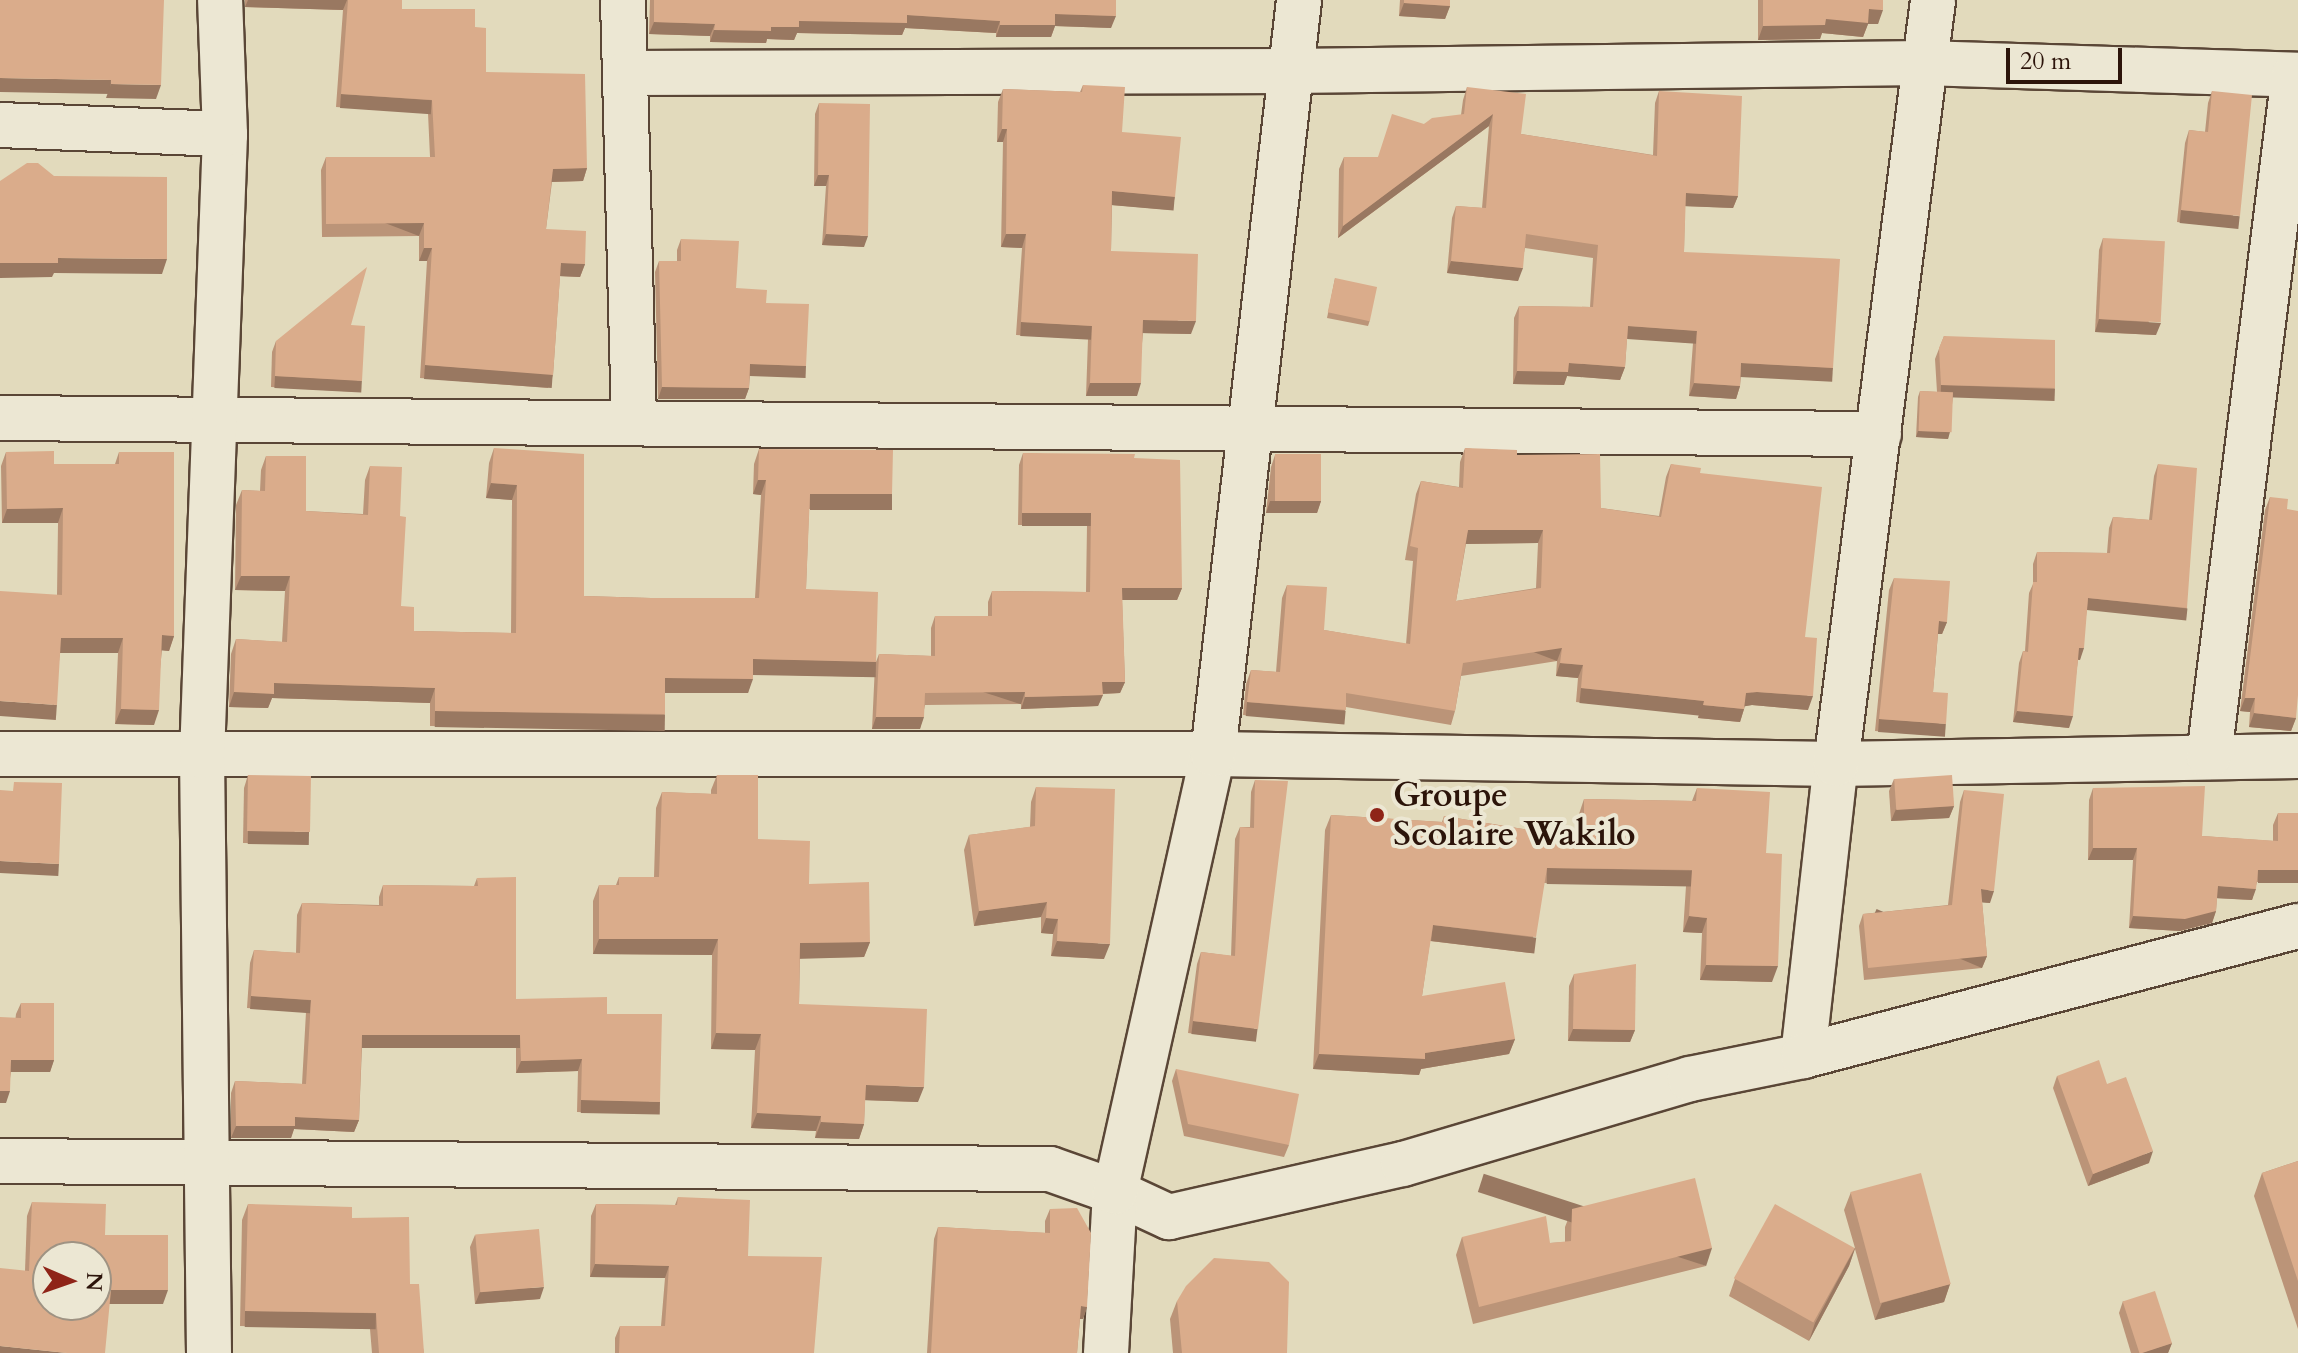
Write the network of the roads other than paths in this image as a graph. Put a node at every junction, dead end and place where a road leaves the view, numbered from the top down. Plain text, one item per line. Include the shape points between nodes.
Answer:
1 (220, 0) edge
2 (623, 0) edge
3 (1299, 0) edge
4 (1933, 0) edge
5 (1923, 63) junction
6 (1291, 71) junction
7 (627, 73) junction
8 (2296, 75) edge
9 (0, 125) edge
10 (225, 134) junction
11 (214, 417) junction
12 (0, 418) edge
13 (634, 423) junction
14 (1249, 430) junction
15 (1879, 434) junction
16 (0, 754) edge
17 (1213, 754) junction
18 (202, 756) junction
19 (2209, 756) junction
20 (2298, 756) edge
21 (1836, 764) junction
22 (2298, 926) edge
23 (1803, 1056) junction
24 (0, 1161) edge
25 (204, 1163) junction
26 (1115, 1192) junction
27 (209, 1353) edge
28 (1106, 1353) edge

1 - 10 street
2 - 7 street
3 - 6 street
4 - 5 street
5 - 6 street
5 - 8 street
5 - 15 street
6 - 7 street
6 - 14 street
7 - 13 street
8 - 19 street
9 - 10 street
10 - 11 street
11 - 12 street
11 - 13 street
11 - 18 street
13 - 14 street
14 - 15 street
14 - 17 street
15 - 21 street
16 - 18 street
17 - 18 street
17 - 21 street
17 - 26 street
18 - 25 street
19 - 20 street
19 - 21 street
21 - 23 street
22 - 23 street
23 - 26 street via 1690,1079 1403,1164 1169,1217
24 - 25 street
25 - 26 street via 1050,1169
25 - 27 street
26 - 28 street

